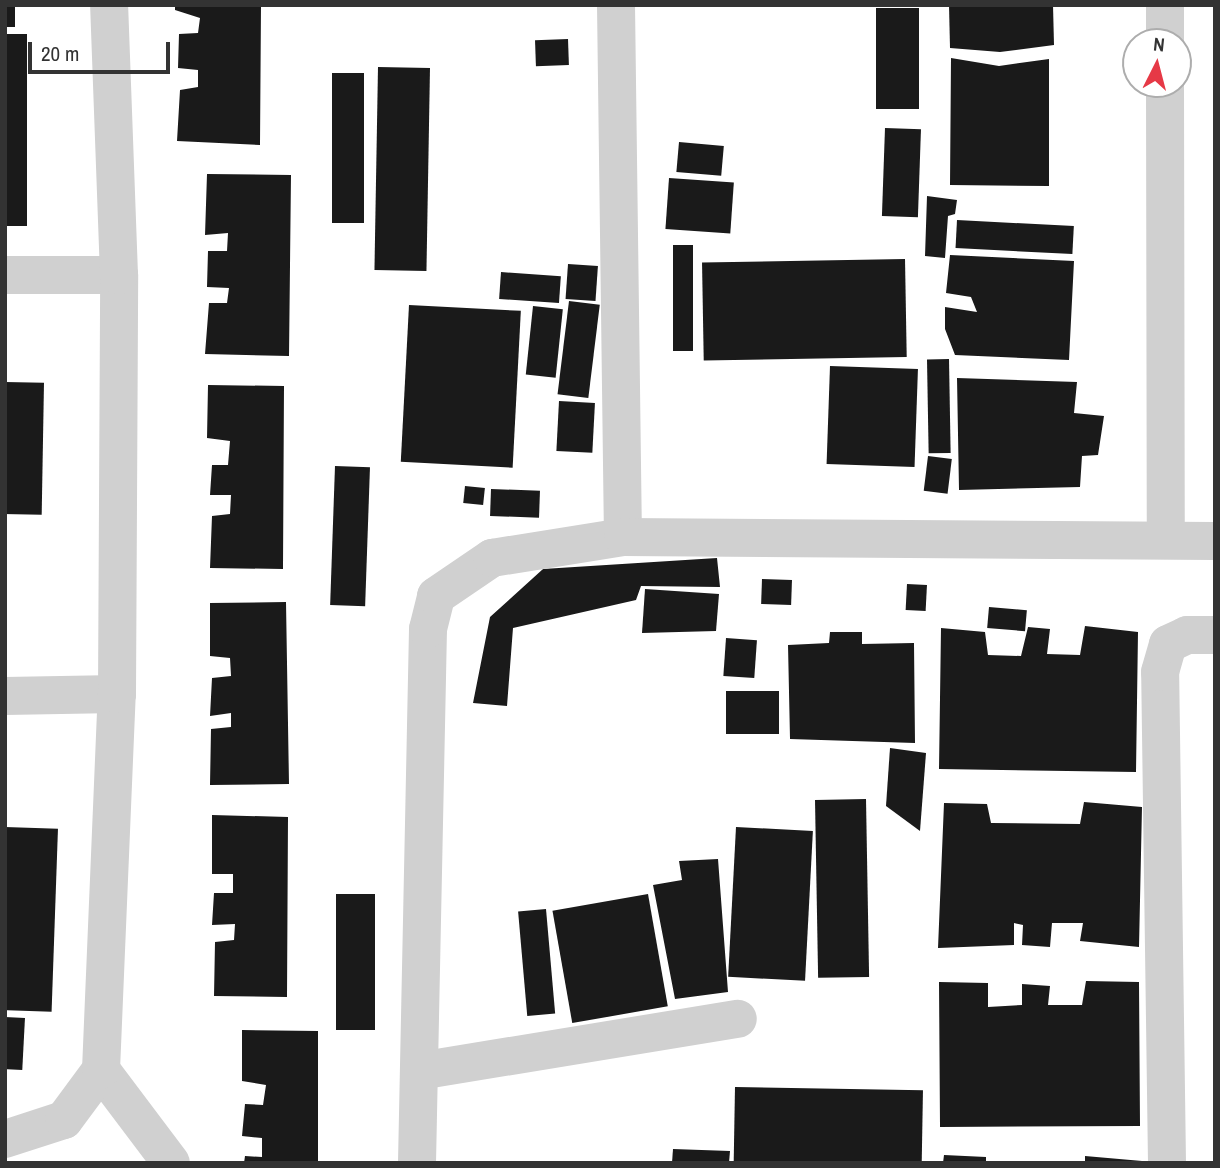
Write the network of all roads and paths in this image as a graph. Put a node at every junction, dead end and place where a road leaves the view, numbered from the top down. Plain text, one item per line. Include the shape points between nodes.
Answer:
1 (108, 5) edge
2 (616, 5) edge
3 (1165, 5) edge
4 (1165, 28) edge
5 (1165, 98) edge
6 (5, 275) edge
7 (119, 275) junction
8 (623, 537) junction
9 (1166, 540) junction
10 (1215, 541) edge
11 (1215, 635) edge
12 (117, 694) junction
13 (5, 696) edge
14 (738, 1018) dead end
15 (101, 1070) junction
16 (419, 1071) junction
17 (5, 1139) edge
18 (171, 1163) edge
19 (417, 1163) edge
20 (1167, 1163) edge

1 - 7 street
2 - 8 street
3 - 4 street
5 - 9 street
6 - 7 street
7 - 12 street
8 - 9 street
8 - 16 street via 492,558 436,596 428,629
9 - 10 street
11 - 20 street via 1187,635 1168,644 1160,672
12 - 13 street
12 - 15 street
14 - 16 street
15 - 17 street via 64,1120
15 - 18 street
16 - 19 street

